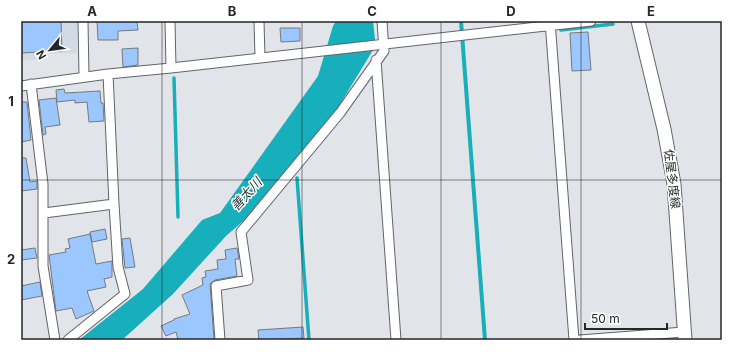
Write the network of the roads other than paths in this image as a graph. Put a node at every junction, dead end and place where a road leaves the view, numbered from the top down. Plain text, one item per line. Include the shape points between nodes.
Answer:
1 (83, 21) edge
2 (170, 21) edge
3 (259, 21) edge
4 (382, 21) edge
5 (591, 21) edge
6 (638, 21) edge
7 (550, 24) edge
8 (381, 44) junction
9 (260, 58) junction
10 (376, 60) junction
11 (171, 68) junction
12 (108, 74) junction
13 (84, 77) junction
14 (31, 84) junction
15 (21, 86) edge
16 (114, 204) junction
17 (44, 213) junction
18 (684, 336) edge
19 (55, 340) edge
20 (68, 340) edge
21 (220, 340) edge
22 (396, 340) edge
23 (574, 340) edge
24 (580, 340) edge

1 - 13 street
2 - 11 street
3 - 9 street
4 - 8 street
5 - 7 street
6 - 18 main road, 佐屋多度線 via 664,129 674,184
7 - 8 street
7 - 23 street
8 - 9 street
8 - 10 street via 384,51
9 - 11 street
10 - 21 street via 340,113 241,232 248,280 216,286
10 - 22 street
11 - 12 street
12 - 13 street
12 - 16 street
13 - 14 street
14 - 15 street
14 - 17 street
16 - 17 street
16 - 20 street via 117,255 125,294
17 - 19 street via 43,266
18 - 24 street

